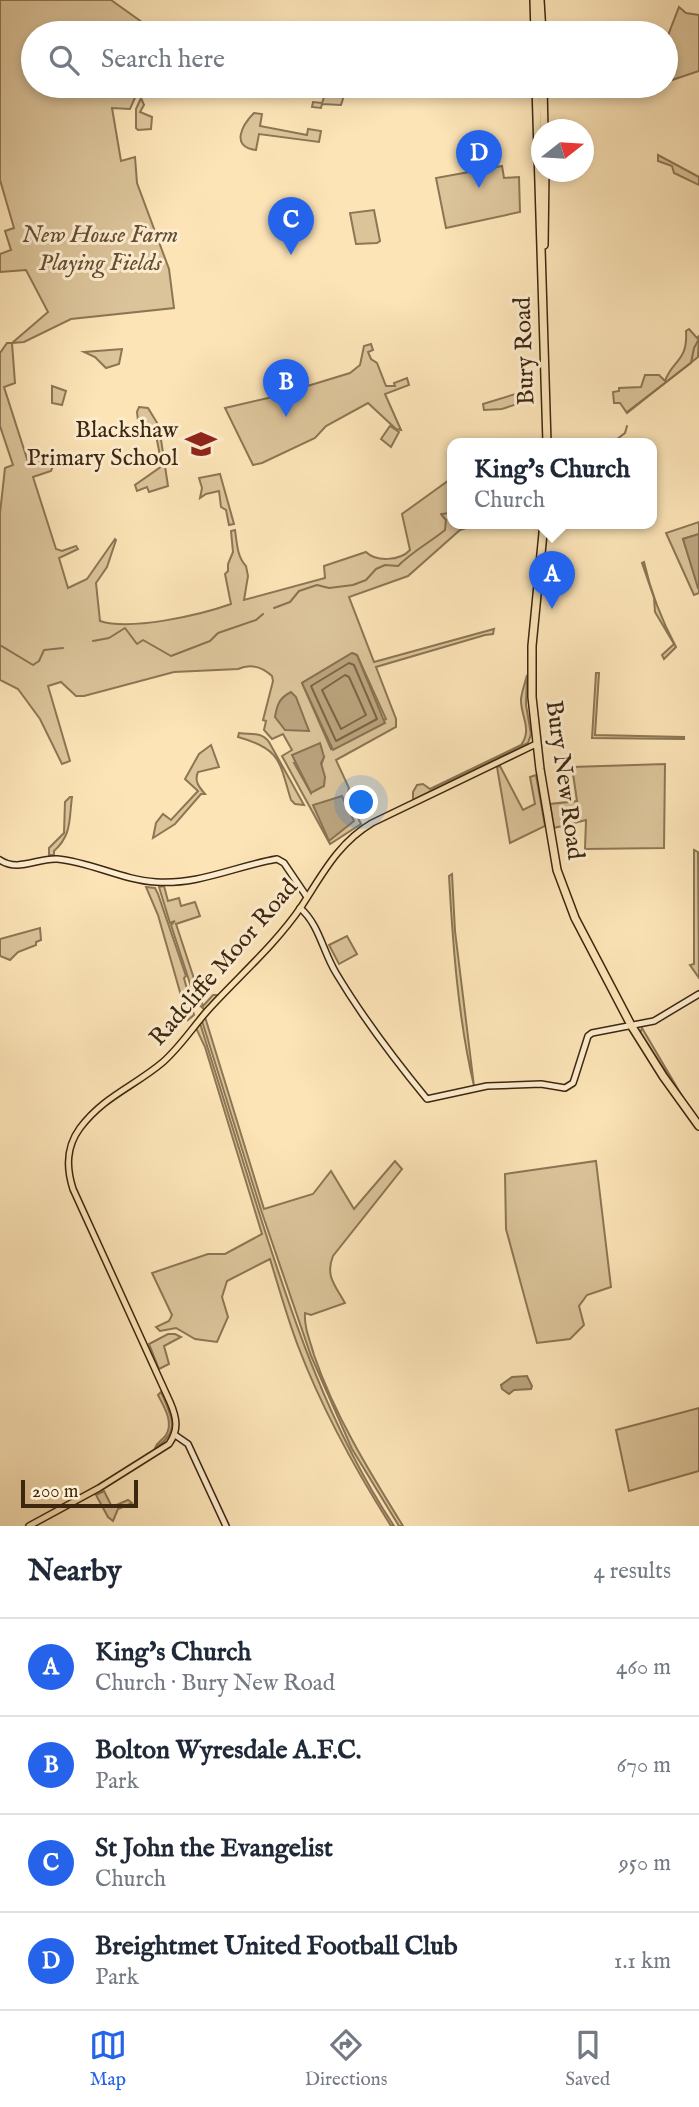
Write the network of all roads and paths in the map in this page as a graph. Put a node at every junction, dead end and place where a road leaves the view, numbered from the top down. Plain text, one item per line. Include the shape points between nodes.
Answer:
1 (534, 0) edge
2 (542, 2) edge
3 (535, 21) edge
4 (542, 21) edge
5 (536, 98) edge
6 (543, 98) edge
7 (544, 119) edge
8 (545, 182) edge
9 (542, 259) junction
10 (547, 438) edge
11 (543, 529) edge
12 (536, 744) junction
13 (0, 860) edge
14 (309, 895) junction
15 (300, 908) junction
16 (699, 994) edge
17 (631, 1025) junction
18 (699, 1126) edge
19 (175, 1435) junction
20 (29, 1526) edge
21 (226, 1526) edge

1 - 3 highway
2 - 4 highway
5 - 9 highway, Bury Road
6 - 7 highway
8 - 9 highway, Bury Road
9 - 10 highway, Bury Road
11 - 12 highway, Bury New Road via 532,650
12 - 14 main road, Radcliffe Moor Road via 361,830 340,848
12 - 17 highway, Bury New Road via 551,844 564,891
13 - 14 street via 13,866 58,859 167,882 204,878 277,859
14 - 15 main road, Radcliffe Moor Road
15 - 17 street via 311,919 327,957 364,1018 427,1099 487,1086 565,1088 573,1083 589,1034
15 - 19 main road, Radcliffe Moor Road via 162,1062 120,1090 85,1122 72,1141 67,1164 73,1189 173,1410
16 - 17 street via 656,1020
17 - 18 highway, Bury New Road
19 - 20 main road via 154,1454
19 - 21 street via 188,1444

